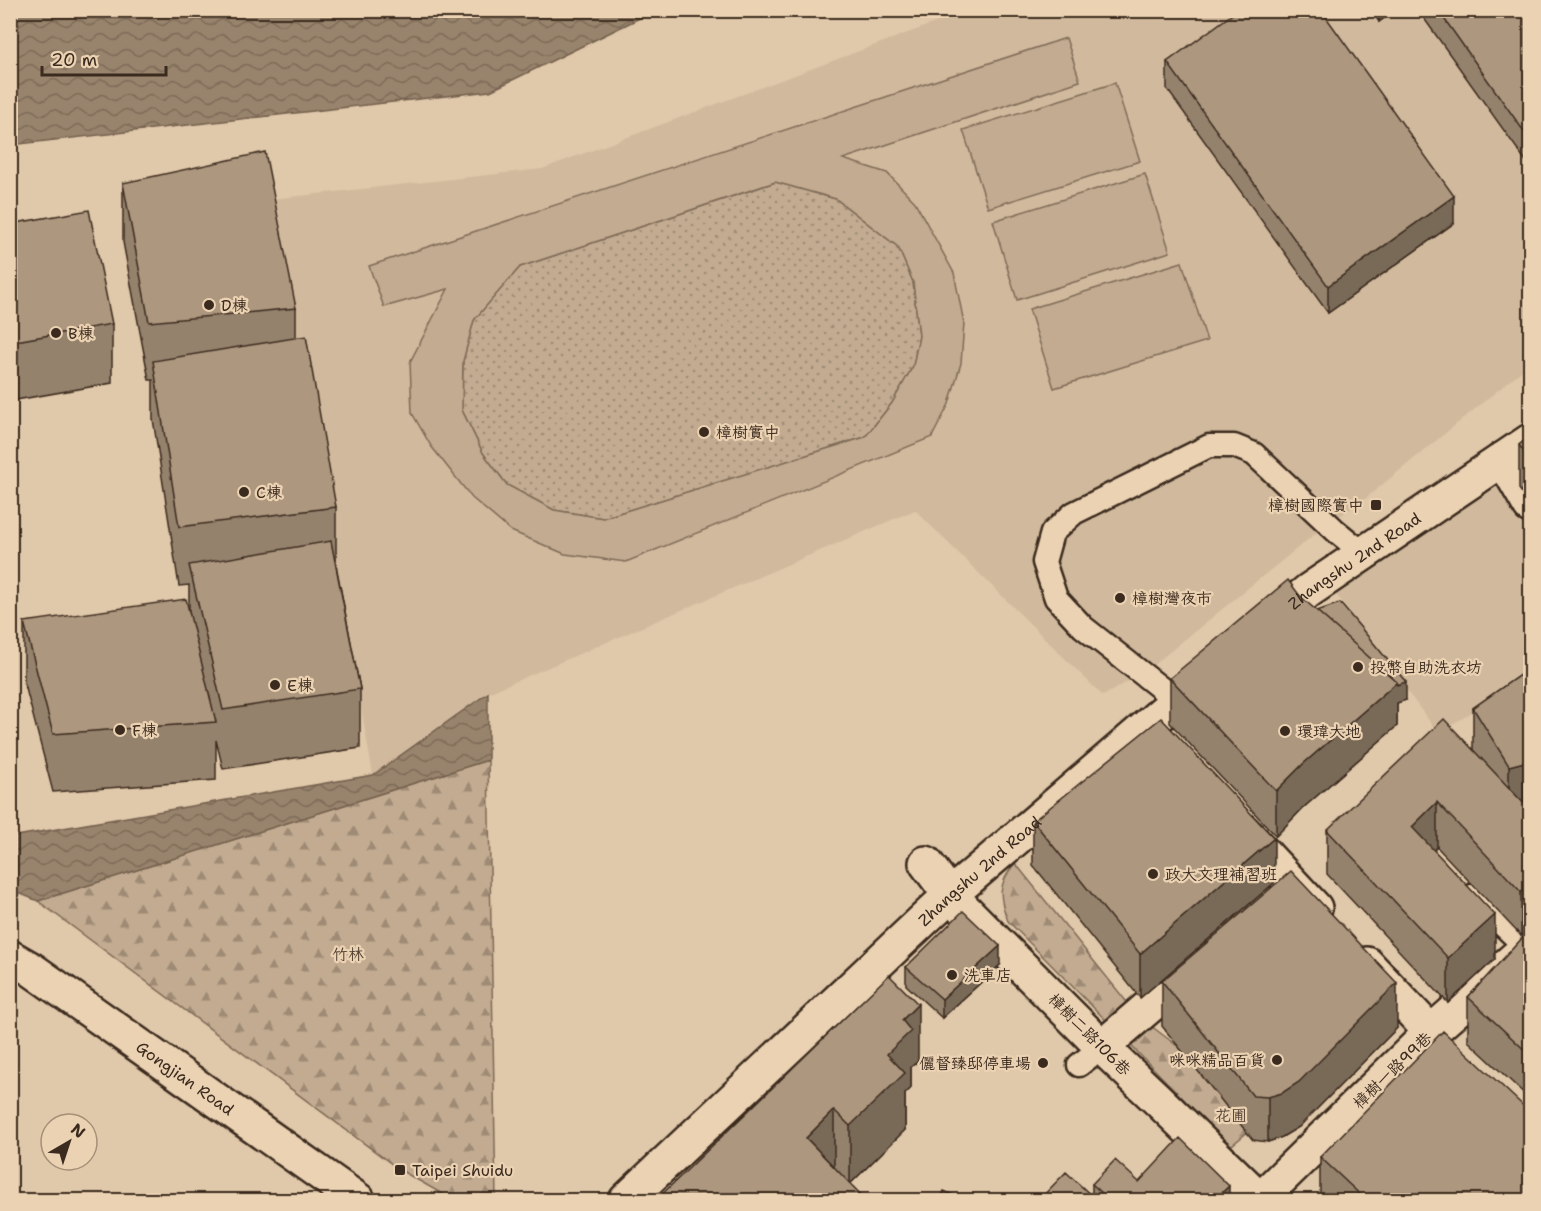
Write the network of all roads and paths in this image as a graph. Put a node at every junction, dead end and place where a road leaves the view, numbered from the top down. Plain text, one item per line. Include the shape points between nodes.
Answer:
1 (1530, 441) edge
2 (1503, 459) junction
3 (1530, 506) edge
4 (1364, 553) junction
5 (1177, 700) junction
6 (1227, 814) edge
7 (926, 863) dead end
8 (1458, 883) edge
9 (950, 895) junction
10 (1220, 946) edge
11 (1529, 949) edge
12 (10, 957) edge
13 (1431, 1032) junction
14 (1090, 1056) junction
15 (1456, 1056) edge
16 (358, 1200) edge
17 (626, 1200) edge
18 (1260, 1200) edge

1 - 2 street, Zhangshu 2nd Road
2 - 3 street
2 - 4 street, Zhangshu 2nd Road
4 - 5 street, Zhangshu 2nd Road via 1308,591
4 - 5 lane via 1254,454 1234,446 1209,446 1074,513 1052,533 1044,562 1056,598 1083,627
5 - 9 street, Zhangshu 2nd Road via 1153,737
6 - 13 street via 1283,892 1339,934
7 - 9 street, 樟樹二路106巷
8 - 11 lane
9 - 14 street, 樟樹二路106巷
9 - 17 street, Zhangshu 2nd Road
10 - 14 street
11 - 13 street, 樟樹一路99巷
12 - 16 street, Gongjian Road
13 - 15 street
13 - 18 street, 樟樹一路99巷
14 - 18 street, 樟樹二路106巷 via 1158,1100

